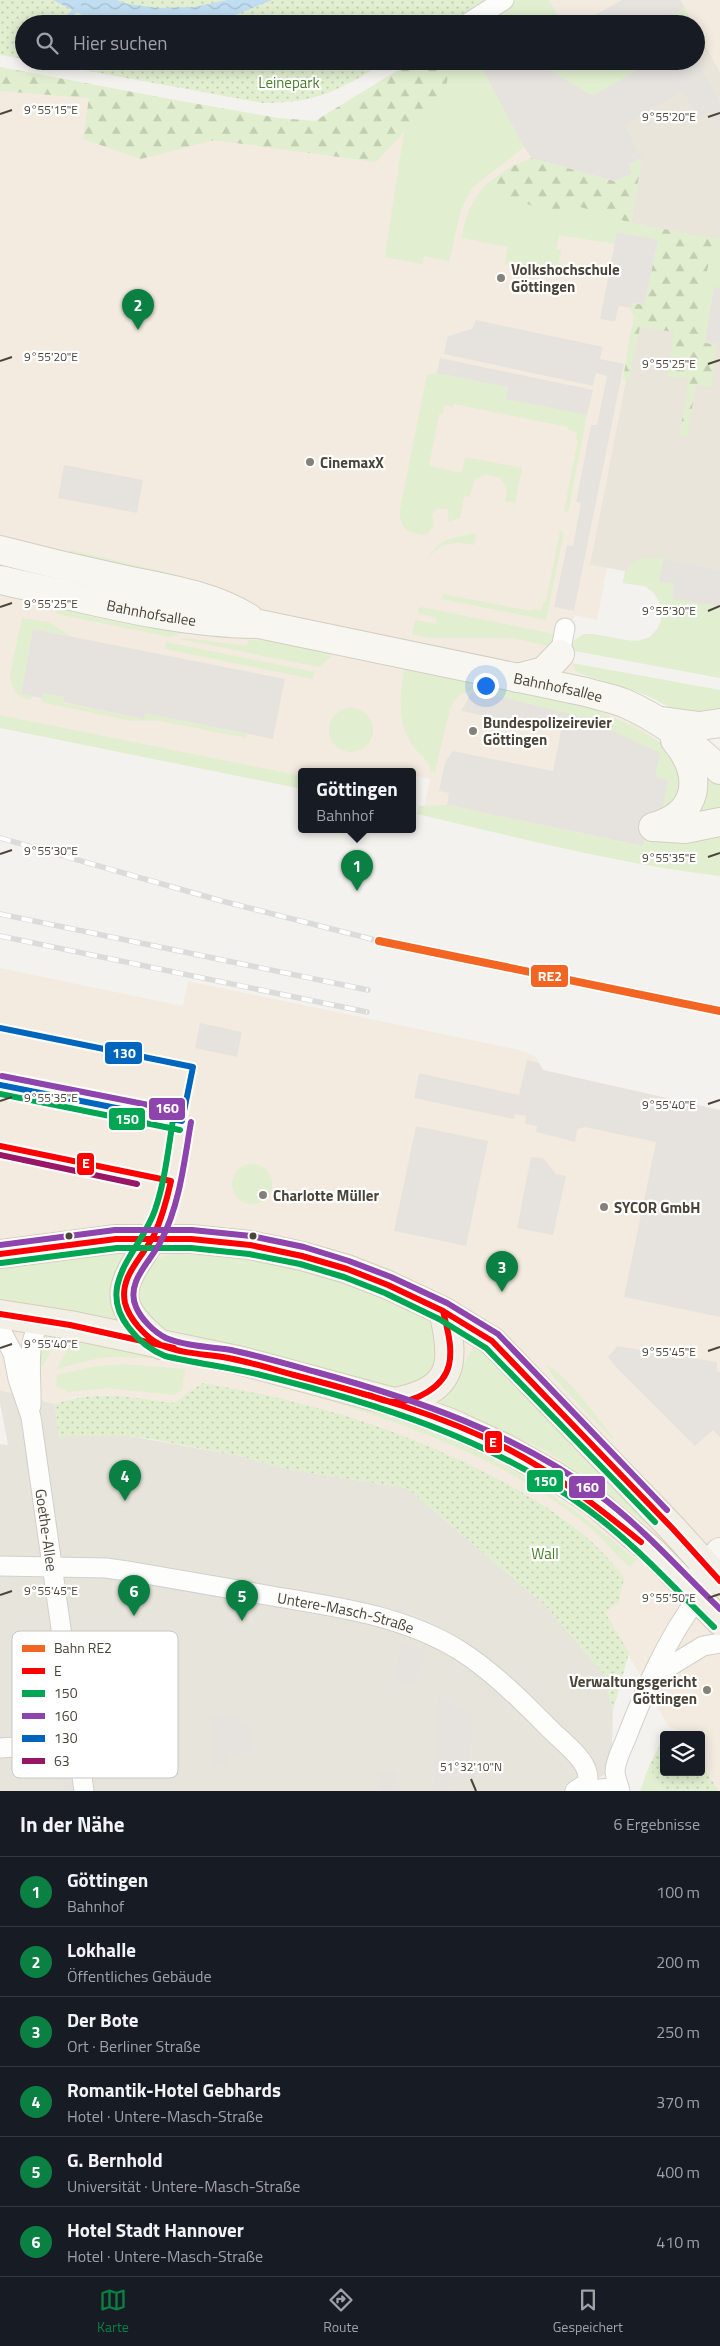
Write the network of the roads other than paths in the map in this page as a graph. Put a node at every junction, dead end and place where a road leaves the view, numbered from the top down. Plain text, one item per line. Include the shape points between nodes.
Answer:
1 (504, 0) edge
2 (481, 15) edge
3 (12, 553) edge
4 (8, 582) edge
5 (259, 624) junction
6 (517, 678) junction
7 (586, 692) junction
8 (657, 720) junction
9 (720, 723) edge
10 (720, 770) edge
11 (720, 822) edge
12 (153, 1238) junction
13 (0, 1254) edge
14 (443, 1311) junction
15 (0, 1314) edge
16 (41, 1320) junction
17 (0, 1329) edge
18 (162, 1346) junction
19 (394, 1402) junction
20 (31, 1417) junction
21 (0, 1566) edge
22 (53, 1566) junction
23 (716, 1569) edge
24 (693, 1595) junction
25 (720, 1621) edge
26 (62, 1631) edge
27 (720, 1643) edge
28 (654, 1676) junction
29 (644, 1692) junction
30 (82, 1778) edge
31 (618, 1783) edge
32 (84, 1791) edge
33 (575, 1791) edge
34 (582, 1791) edge

1 - 2 street
3 - 4 main road, Bahnhofsallee
3 - 5 main road, Bahnhofsallee via 197,596 238,611
4 - 5 main road, Bahnhofsallee via 140,610 230,624
5 - 6 main road, Bahnhofsallee
6 - 7 main road, Bahnhofsallee
6 - 7 main road via 544,671 563,641 561,663 565,672
7 - 8 main road, Bahnhofsallee via 623,703
8 - 9 main road via 699,726
8 - 10 main road, Bahnhofsallee
8 - 11 main road via 686,756 695,783 691,798 681,812 666,823 653,827 685,829
12 - 13 main road via 116,1239
12 - 14 main road via 250,1245 302,1256 372,1278
12 - 18 main road via 129,1272 124,1294 133,1320
14 - 19 main road via 449,1336 449,1367 430,1390
14 - 23 main road via 492,1342
15 - 16 main road
16 - 18 main road
16 - 20 street, Goethe-Allee via 31,1341
17 - 20 street, Goethe-Allee via 13,1353
18 - 19 main road via 242,1361
19 - 24 main road via 507,1448 555,1476 594,1502 644,1545
20 - 22 street, Goethe-Allee
21 - 22 street, Untere-Masch-Straße
22 - 26 street, Goethe-Allee
22 - 33 street, Untere-Masch-Straße via 134,1572 334,1606 410,1626 458,1650 541,1720 587,1771 587,1783
23 - 24 main road
24 - 25 main road
24 - 28 street
24 - 29 street via 671,1616
27 - 28 street via 703,1646
28 - 29 street
29 - 31 street via 618,1760
30 - 32 street, Goethe-Allee
31 - 34 street

